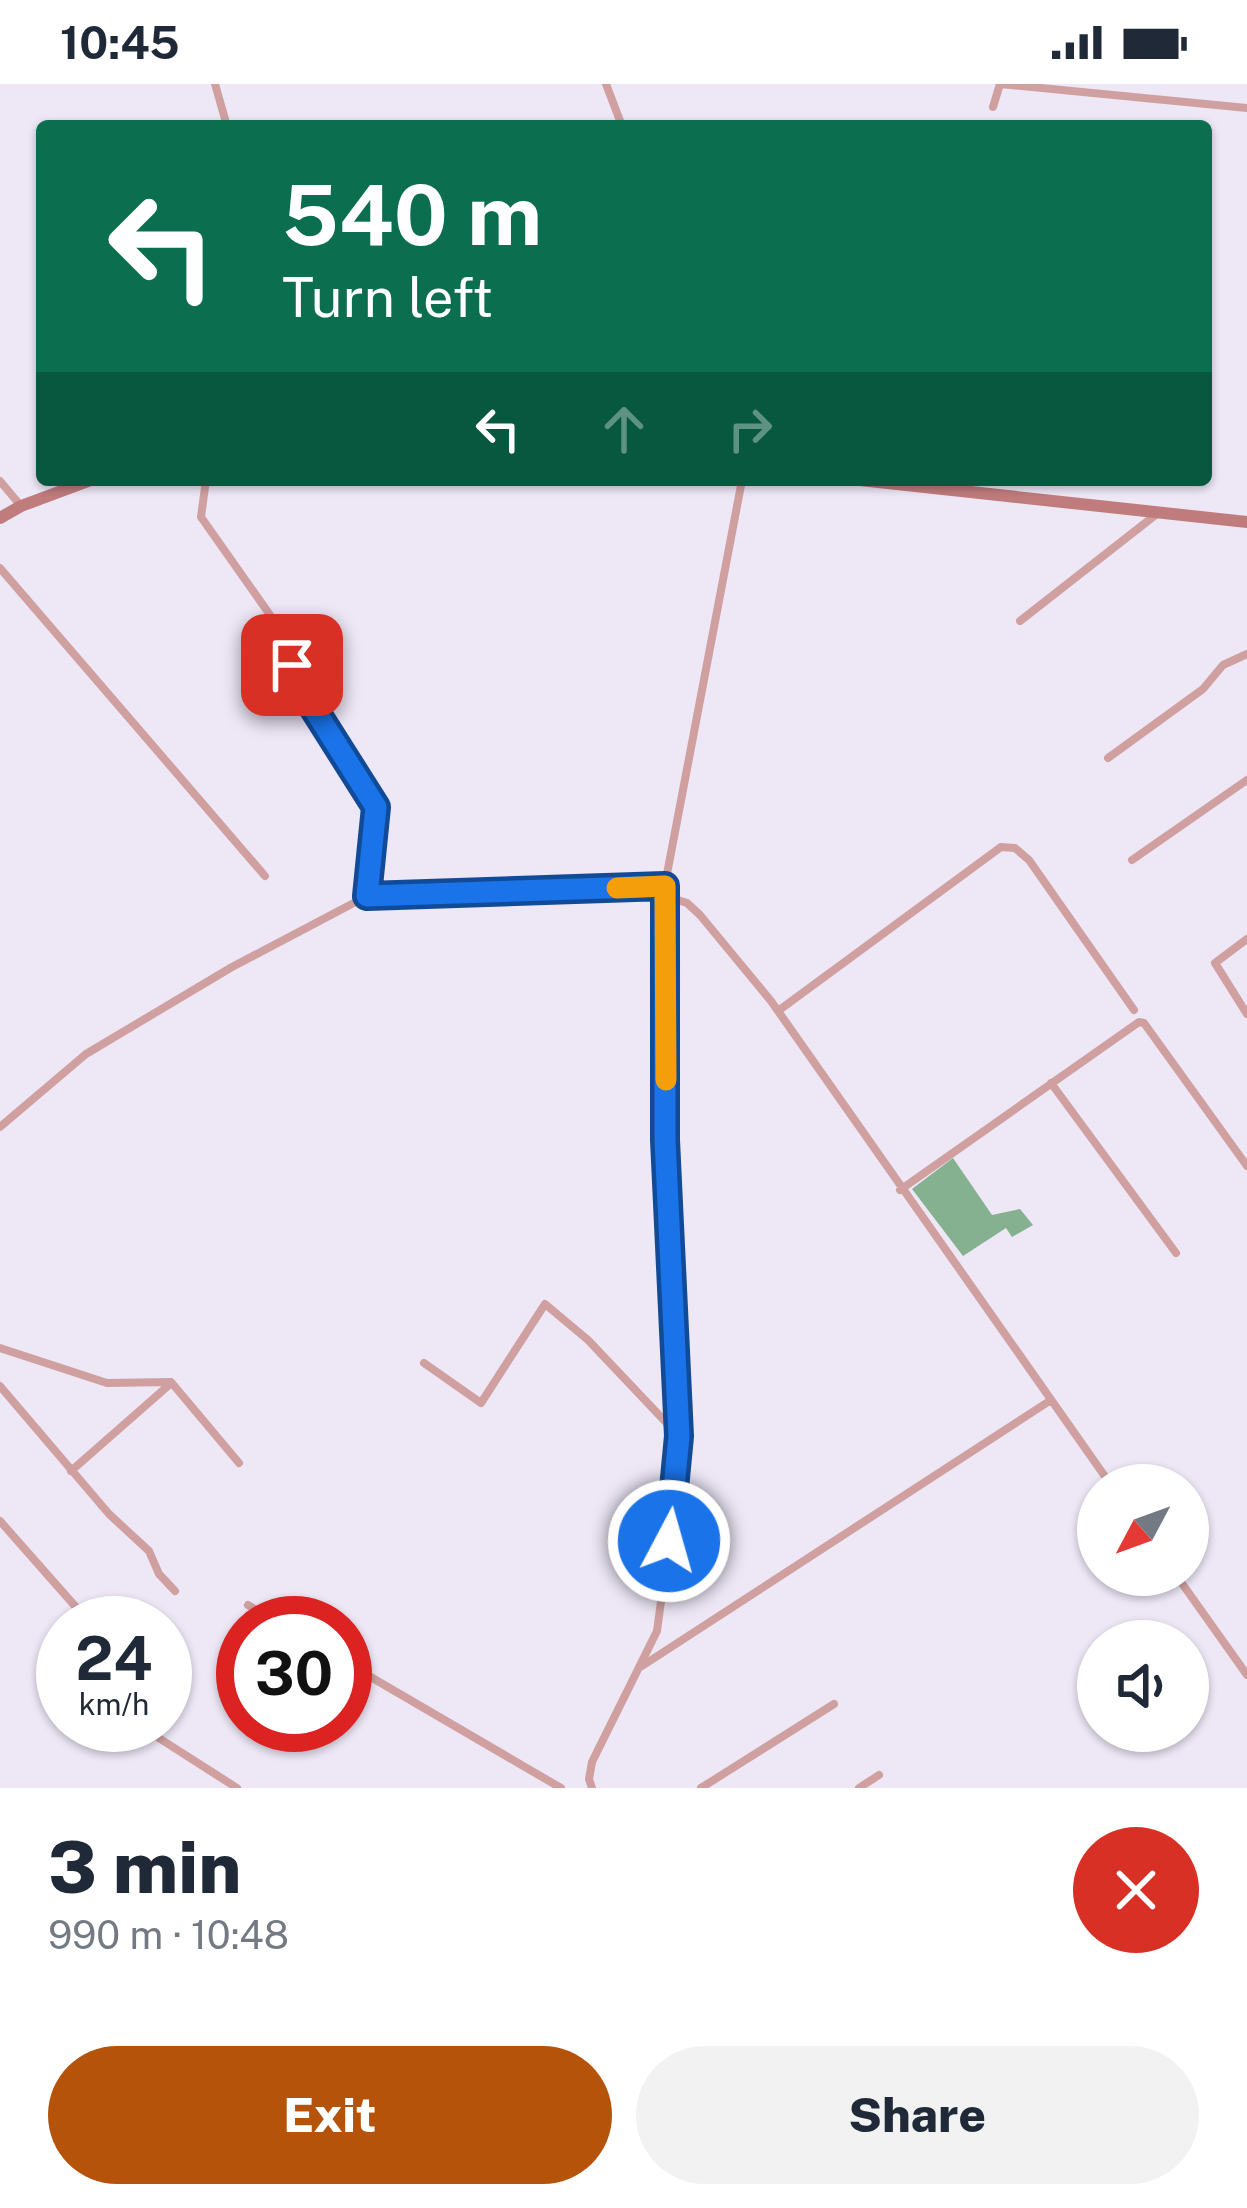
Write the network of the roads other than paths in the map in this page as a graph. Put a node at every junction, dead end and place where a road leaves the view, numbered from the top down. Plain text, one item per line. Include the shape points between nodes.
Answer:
1 (215, 84) edge
2 (606, 84) edge
3 (1058, 87) edge
4 (993, 107) dead end
5 (1247, 108) edge
6 (225, 120) edge
7 (620, 120) edge
8 (0, 481) edge
9 (76, 486) edge
10 (205, 486) edge
11 (741, 486) edge
12 (914, 486) edge
13 (21, 506) junction
14 (1158, 513) junction
15 (0, 518) edge
16 (1247, 522) edge
17 (0, 568) edge
18 (1019, 621) dead end
19 (1247, 654) edge
20 (1108, 758) dead end
21 (1247, 780) edge
22 (1132, 860) dead end
23 (265, 875) dead end
24 (664, 891) junction
25 (367, 896) junction
26 (1247, 938) edge
27 (1134, 1010) dead end
28 (778, 1011) junction
29 (1247, 1014) edge
30 (1051, 1083) junction
31 (0, 1127) edge
32 (1247, 1166) edge
33 (900, 1190) junction
34 (1176, 1253) dead end
35 (0, 1348) edge
36 (424, 1363) dead end
37 (171, 1382) junction
38 (0, 1386) edge
39 (1052, 1400) junction
40 (679, 1436) junction
41 (239, 1463) dead end
42 (1096, 1464) edge
43 (71, 1471) junction
44 (0, 1521) edge
45 (175, 1591) dead end
46 (66, 1596) edge
47 (1191, 1596) edge
48 (657, 1631) junction
49 (676, 1644) junction
50 (641, 1666) junction
51 (1247, 1675) edge
52 (372, 1678) edge
53 (834, 1704) dead end
54 (181, 1752) edge
55 (879, 1775) dead end
56 (590, 1785) edge
57 (237, 1788) edge
58 (561, 1788) edge
59 (701, 1788) edge
60 (859, 1788) edge

1 - 6 street
2 - 7 street
3 - 4 street via 1000,85
3 - 5 street
8 - 13 street
9 - 13 street
10 - 25 street via 201,517 270,615 314,709 376,807
11 - 24 street
12 - 14 street
13 - 15 street
14 - 16 street
14 - 18 street
17 - 23 street
19 - 20 street
21 - 22 street
24 - 25 street
24 - 28 street via 700,915
24 - 40 street
25 - 31 street via 86,1054
26 - 29 street via 1215,963
27 - 28 street via 1029,860 1001,847
28 - 33 street
30 - 32 street via 1144,1023
30 - 33 street
30 - 34 street
33 - 39 street
35 - 37 street via 107,1383
36 - 40 street via 482,1403 545,1304
37 - 41 street
37 - 43 street
38 - 43 street
39 - 42 street
39 - 49 street
40 - 48 street
43 - 45 street via 149,1551
44 - 46 street
47 - 51 street
48 - 49 street
48 - 50 street
49 - 50 street
50 - 56 street via 592,1762
52 - 58 street
53 - 59 street
54 - 57 street
55 - 60 street

